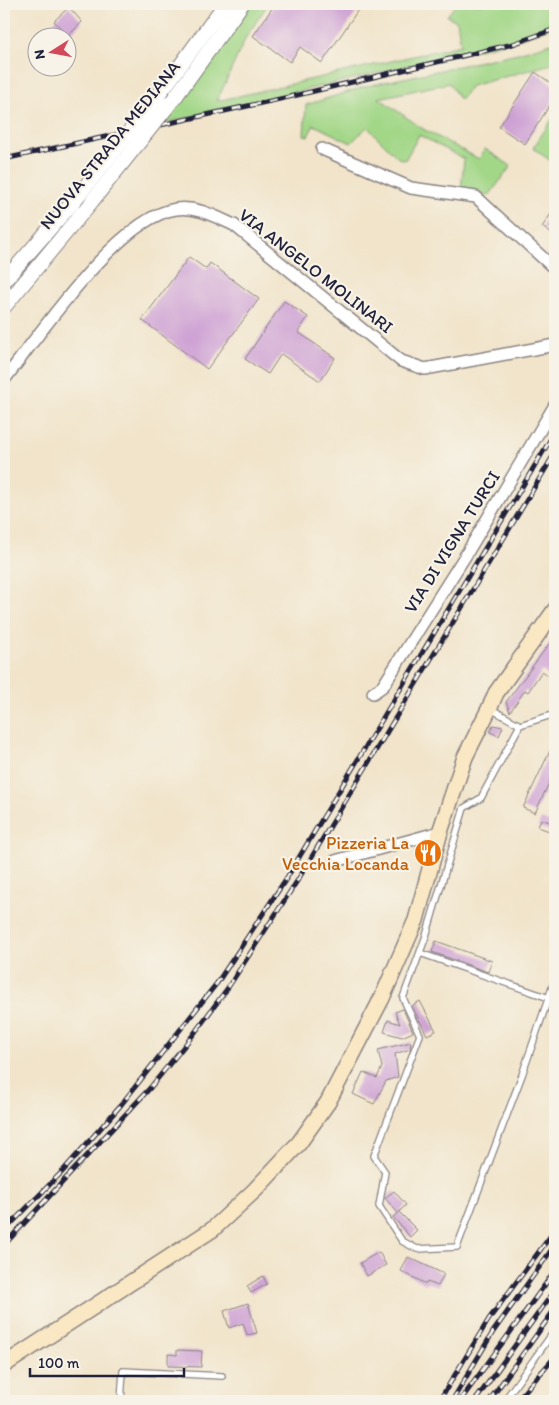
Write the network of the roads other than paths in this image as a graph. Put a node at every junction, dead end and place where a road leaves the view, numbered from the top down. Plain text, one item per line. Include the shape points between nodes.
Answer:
1 (225, 4) edge
2 (242, 4) edge
3 (322, 149) dead end
4 (555, 269) edge
5 (4, 282) edge
6 (4, 307) edge
7 (555, 345) edge
8 (4, 380) edge
9 (555, 405) edge
10 (555, 610) edge
11 (373, 693) dead end
12 (489, 708) junction
13 (555, 714) edge
14 (520, 725) junction
15 (440, 832) junction
16 (335, 861) dead end
17 (420, 953) junction
18 (555, 979) edge
19 (549, 998) junction
20 (555, 1330) edge
21 (4, 1365) edge
22 (222, 1376) dead end
23 (121, 1401) edge
24 (504, 1401) edge

1 - 5 street, NUOVA STRADA MEDIANA, bridge via 73,202
2 - 6 street, NUOVA STRADA MEDIANA, bridge via 176,96
3 - 4 street via 411,188 476,197
7 - 8 street, VIA ANGELO MOLINARI via 425,369 401,361 234,225 202,211 178,209 154,215 132,230 88,274
9 - 11 street, VIA DI VIGNA TURCI via 383,686
10 - 12 main road via 496,693
12 - 14 lane
12 - 15 main road via 466,757
13 - 14 lane
14 - 17 lane via 481,798 464,808
15 - 16 street
15 - 21 main road via 416,920 382,998 328,1102 299,1143 213,1229
17 - 19 lane
17 - 19 lane via 403,998 420,1034 374,1156 385,1172 379,1206 402,1241 417,1249 457,1247
18 - 19 lane
20 - 24 lane
22 - 23 lane via 123,1371

